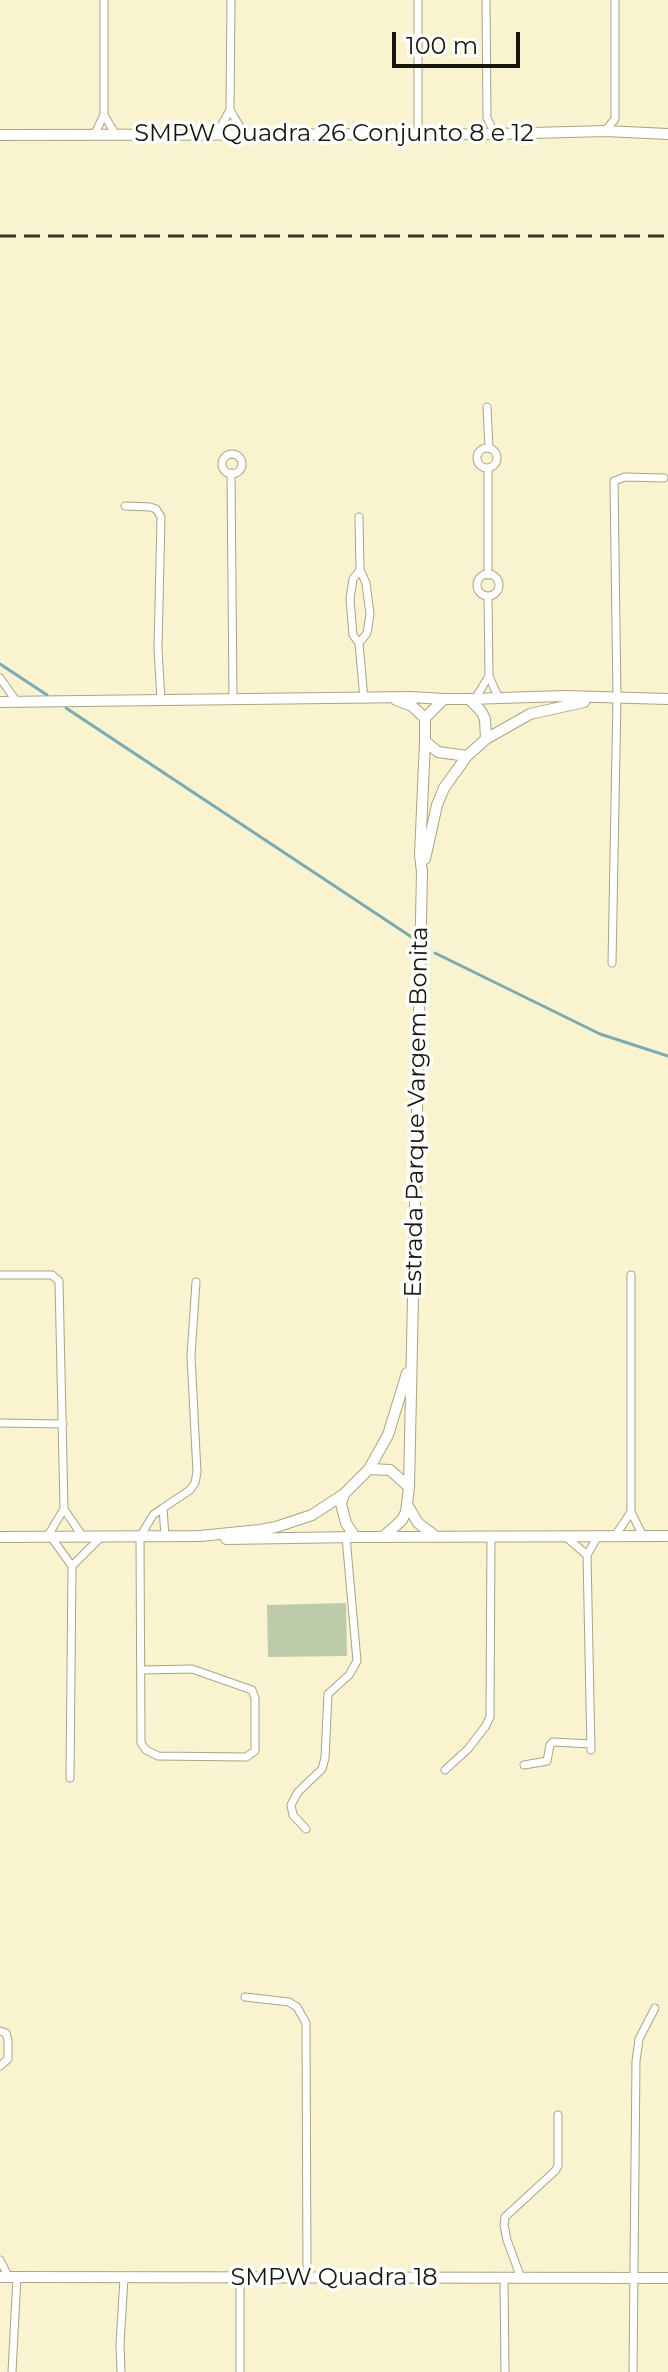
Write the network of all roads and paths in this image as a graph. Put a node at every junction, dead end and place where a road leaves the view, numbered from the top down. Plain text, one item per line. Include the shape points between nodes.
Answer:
1 (104, 0) edge
2 (231, 0) edge
3 (418, 0) edge
4 (486, 0) edge
5 (615, 0) edge
6 (230, 110) junction
7 (104, 115) junction
8 (487, 118) junction
9 (615, 121) junction
10 (605, 131) junction
11 (625, 132) junction
12 (477, 134) junction
13 (495, 134) junction
14 (668, 134) edge
15 (0, 135) edge
16 (93, 135) junction
17 (116, 135) junction
18 (216, 135) junction
19 (245, 135) junction
20 (418, 135) junction
21 (487, 407) dead end
22 (489, 448) junction
23 (488, 469) junction
24 (231, 473) dead end
25 (664, 478) dead end
26 (125, 506) dead end
27 (359, 517) dead end
28 (360, 570) junction
29 (488, 575) junction
30 (488, 596) junction
31 (359, 643) junction
32 (489, 676) junction
33 (0, 678) edge
34 (390, 698) junction
35 (233, 699) junction
36 (364, 699) junction
37 (444, 699) junction
38 (472, 699) junction
39 (499, 699) junction
40 (620, 699) junction
41 (668, 699) edge
42 (161, 700) junction
43 (0, 702) edge
44 (17, 702) junction
45 (425, 718) junction
46 (486, 739) junction
47 (425, 741) junction
48 (467, 756) junction
49 (422, 872) junction
50 (612, 963) dead end
51 (0, 1275) edge
52 (631, 1275) dead end
53 (196, 1282) dead end
54 (412, 1351) junction
55 (0, 1423) edge
56 (63, 1424) junction
57 (369, 1469) junction
58 (409, 1487) junction
59 (344, 1494) junction
60 (408, 1505) junction
61 (163, 1508) junction
62 (64, 1509) junction
63 (631, 1512) junction
64 (165, 1536) junction
65 (200, 1536) junction
66 (384, 1536) junction
67 (435, 1536) junction
68 (491, 1536) junction
69 (598, 1536) junction
70 (615, 1536) junction
71 (643, 1536) junction
72 (668, 1536) edge
73 (0, 1537) edge
74 (49, 1537) junction
75 (83, 1537) junction
76 (101, 1537) junction
77 (140, 1537) junction
78 (351, 1537) junction
79 (566, 1537) junction
80 (587, 1555) junction
81 (72, 1566) junction
82 (141, 1670) junction
83 (524, 1765) dead end
84 (445, 1770) dead end
85 (70, 1778) dead end
86 (306, 1829) dead end
87 (245, 1997) dead end
88 (655, 2008) dead end
89 (0, 2031) edge
90 (0, 2066) edge
91 (558, 2115) dead end
92 (0, 2260) edge
93 (8, 2277) edge
94 (307, 2277) junction
95 (633, 2277) junction
96 (124, 2278) junction
97 (504, 2278) junction
98 (521, 2278) junction
99 (668, 2278) edge
100 (240, 2279) junction
101 (12, 2372) edge
102 (121, 2372) edge
103 (240, 2372) edge
104 (505, 2372) edge
105 (633, 2372) edge

1 - 7 street
2 - 6 street
3 - 20 street
4 - 8 street
5 - 9 street
6 - 18 street
6 - 19 street
7 - 16 street
7 - 17 street
8 - 12 street
8 - 13 street
9 - 10 street
9 - 11 street
10 - 11 main road, SMPW Quadra 26 Conjunto 8 e 12
10 - 13 main road, SMPW Quadra 26 Conjunto 8 e 12
11 - 14 main road, SMPW Quadra 26 Conjunto 8 e 12
12 - 13 main road, SMPW Quadra 26 Conjunto 8 e 12
12 - 20 main road, SMPW Quadra 26 Conjunto 8 e 12
15 - 16 main road, SMPW Quadra 26 Conjunto 8 e 12
16 - 17 main road, SMPW Quadra 26 Conjunto 8 e 12
17 - 18 main road, SMPW Quadra 26 Conjunto 8 e 12
18 - 19 main road, SMPW Quadra 26 Conjunto 8 e 12
19 - 20 main road, SMPW Quadra 26 Conjunto 8 e 12
21 - 22 street
22 - 23 street via 497,461
22 - 23 street via 477,459
23 - 29 street
24 - 35 street
25 - 40 street via 614,481
26 - 42 street via 150,507 161,517
27 - 28 street
28 - 31 street via 370,614
28 - 31 street via 350,599 353,635
29 - 30 street via 498,585
29 - 30 street via 477,585
30 - 32 street
31 - 36 street
32 - 38 street
32 - 39 street
33 - 44 street
34 - 36 main road
34 - 37 main road
34 - 45 main road
35 - 36 main road
35 - 42 main road
37 - 38 main road
37 - 45 main road
38 - 39 main road
38 - 46 main road via 485,719
39 - 40 main road
40 - 41 main road
40 - 46 main road via 530,714
40 - 50 street
42 - 44 main road
43 - 44 main road
45 - 47 main road
46 - 48 main road
47 - 48 main road via 438,752
47 - 49 main road, Estrada Parque Vargem Bonita
48 - 49 main road, Estrada Parque Vargem Bonita via 437,805
49 - 54 main road, Estrada Parque Vargem Bonita
51 - 56 street via 52,1275 59,1281
52 - 63 street
53 - 61 street via 191,1356 197,1472 190,1490
54 - 57 main road, Estrada Parque Vargem Bonita via 388,1435
54 - 58 main road, Estrada Parque Vargem Bonita
55 - 56 street
56 - 62 street
57 - 58 main road via 390,1470
57 - 59 main road
58 - 60 main road
59 - 65 main road via 312,1515 276,1527
59 - 78 main road via 341,1504
60 - 66 main road via 402,1520
60 - 67 main road via 418,1523
61 - 64 street
61 - 77 street
62 - 74 street
62 - 75 street
63 - 70 street
63 - 71 street
64 - 65 main road
64 - 77 main road
65 - 78 main road
66 - 67 main road
66 - 78 main road
67 - 68 main road
68 - 79 main road
68 - 84 street via 490,1717
69 - 70 main road
69 - 79 main road
69 - 80 street
70 - 71 main road
71 - 72 main road
73 - 74 main road
74 - 75 main road
74 - 81 street
75 - 76 main road
76 - 77 main road
76 - 81 street
77 - 82 street
78 - 86 street via 357,1661 328,1694 322,1769 291,1805
79 - 80 street
80 - 83 street via 591,1747 553,1742 547,1761
81 - 85 street
82 - 82 street via 141,1743 149,1753 246,1757 255,1751 252,1690 192,1669
87 - 94 street via 289,2002 306,2023
88 - 95 street via 639,2039 636,2061
89 - 90 street via 8,2040 8,2059
91 - 98 street via 558,2166 505,2217
92 - 93 street
93 - 96 main road, SMPW Quadra 18
93 - 101 street
94 - 97 main road, SMPW Quadra 18
94 - 100 main road, SMPW Quadra 18
95 - 98 main road, SMPW Quadra 18
95 - 99 main road, SMPW Quadra 18
95 - 105 street
96 - 100 main road, SMPW Quadra 18
96 - 102 street
97 - 98 main road, SMPW Quadra 18
97 - 104 street
100 - 103 street

